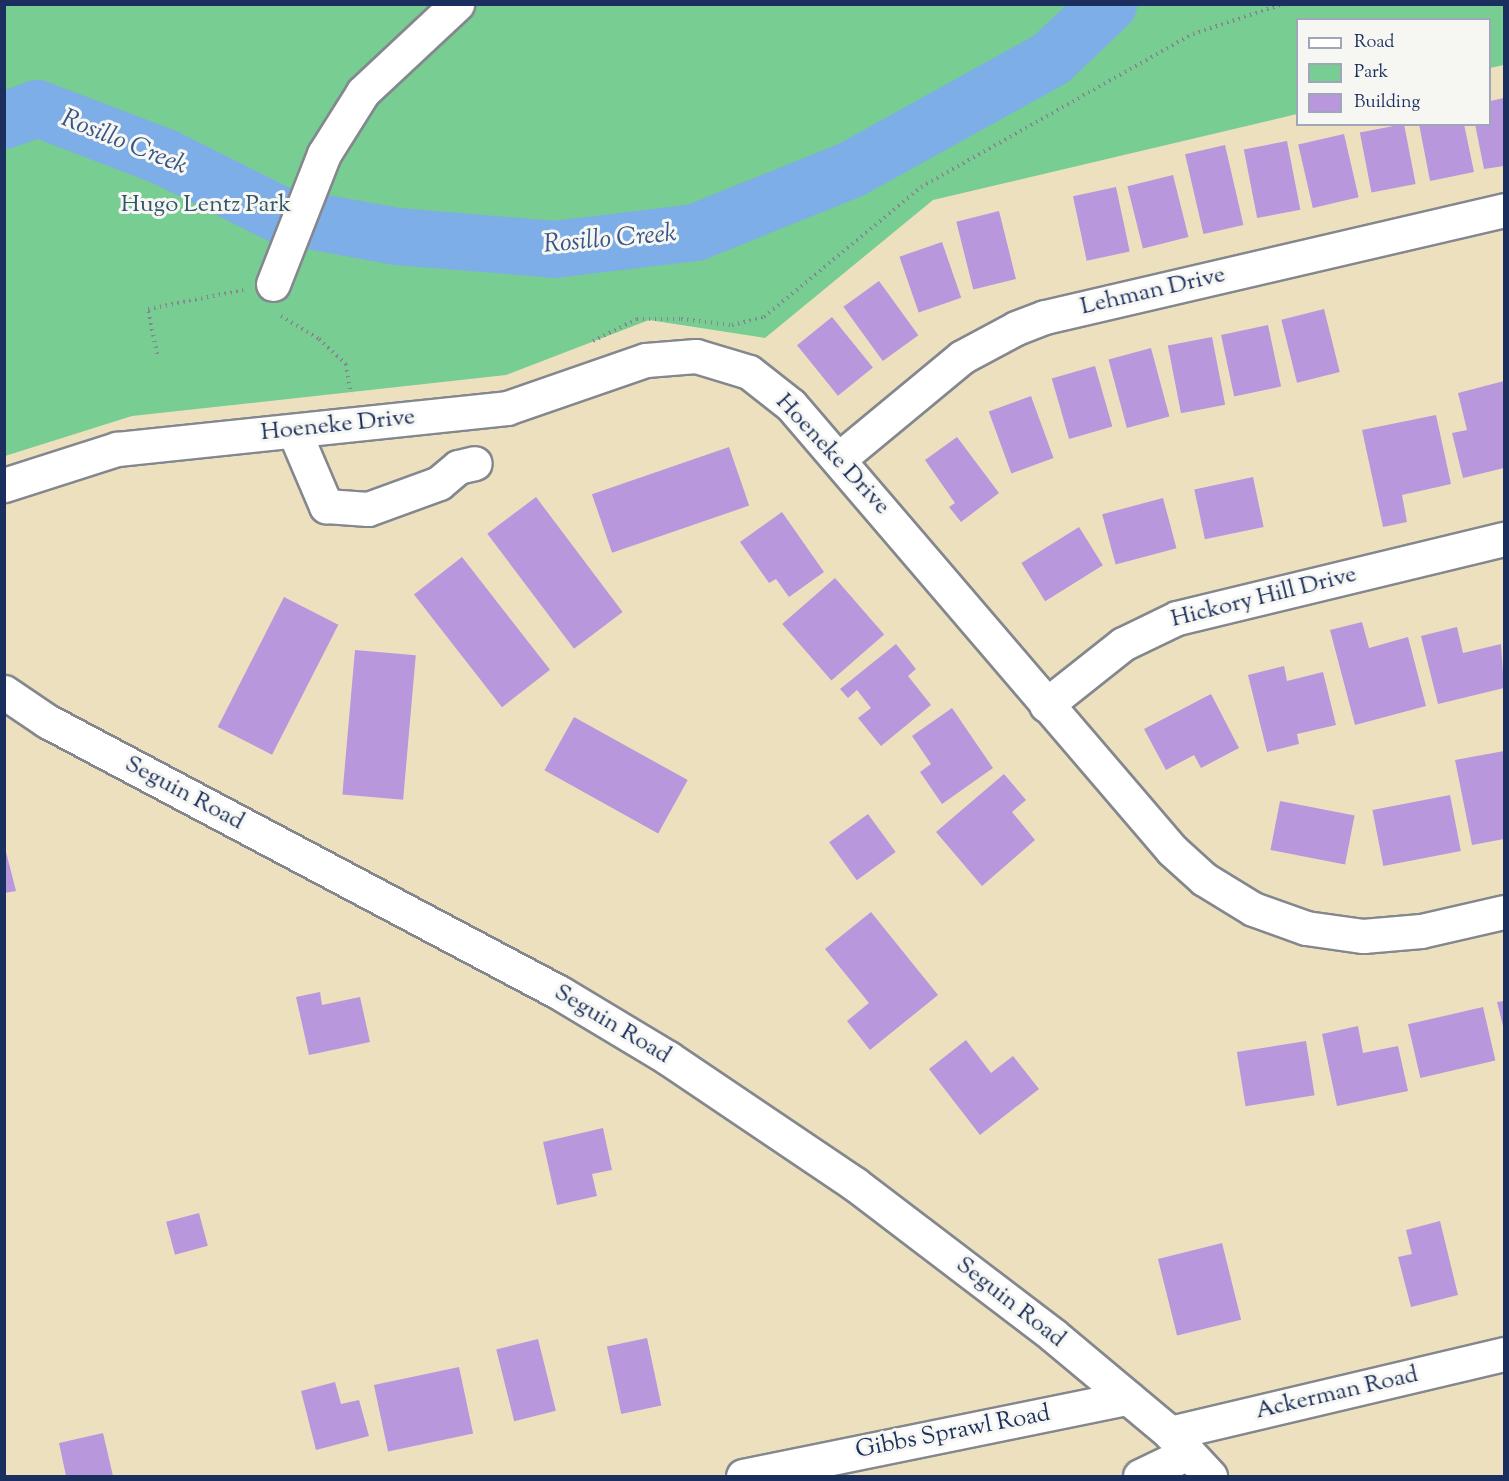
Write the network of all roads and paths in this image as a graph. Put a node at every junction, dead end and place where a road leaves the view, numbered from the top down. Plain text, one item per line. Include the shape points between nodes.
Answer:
1 (457, 4) edge
2 (1283, 4) edge
3 (1504, 210) edge
4 (273, 284) junction
5 (585, 345) dead end
6 (157, 354) dead end
7 (364, 396) dead end
8 (294, 430) junction
9 (840, 458) junction
10 (475, 462) dead end
11 (4, 485) edge
12 (1504, 539) edge
13 (4, 692) edge
14 (1046, 705) junction
15 (1504, 912) edge
16 (1504, 1354) edge
17 (1128, 1398) junction
18 (1179, 1443) junction
19 (757, 1475) edge
20 (1140, 1476) edge
21 (1210, 1476) edge

1 - 4 street via 363,92 324,154
2 - 5 path via 1193,34 921,187 764,317 732,325 638,319
3 - 9 street, Lehman Drive via 1045,317 962,357
4 - 6 path via 148,309
4 - 7 path via 272,299 282,319 319,339 346,364 352,397
8 - 9 street, Hoeneke Drive via 507,408 646,360 696,356 749,372 791,405
8 - 10 street via 326,506 368,509 439,483 458,467
8 - 11 street, Hoeneke Drive via 117,449
9 - 14 street, Hoeneke Drive
12 - 14 street, Hickory Hill Drive via 1177,618 1123,644
13 - 17 street, Seguin Road via 47,721 560,993 668,1058 855,1185 1053,1335
14 - 15 street, Hoeneke Drive via 1172,850 1204,879 1252,909 1306,928 1363,936 1421,931
16 - 18 street, Ackerman Road
17 - 18 street, Seguin Road
17 - 19 street, Gibbs Sprawl Road
18 - 20 street, Ackerman Road
18 - 21 street, Seguin Road

